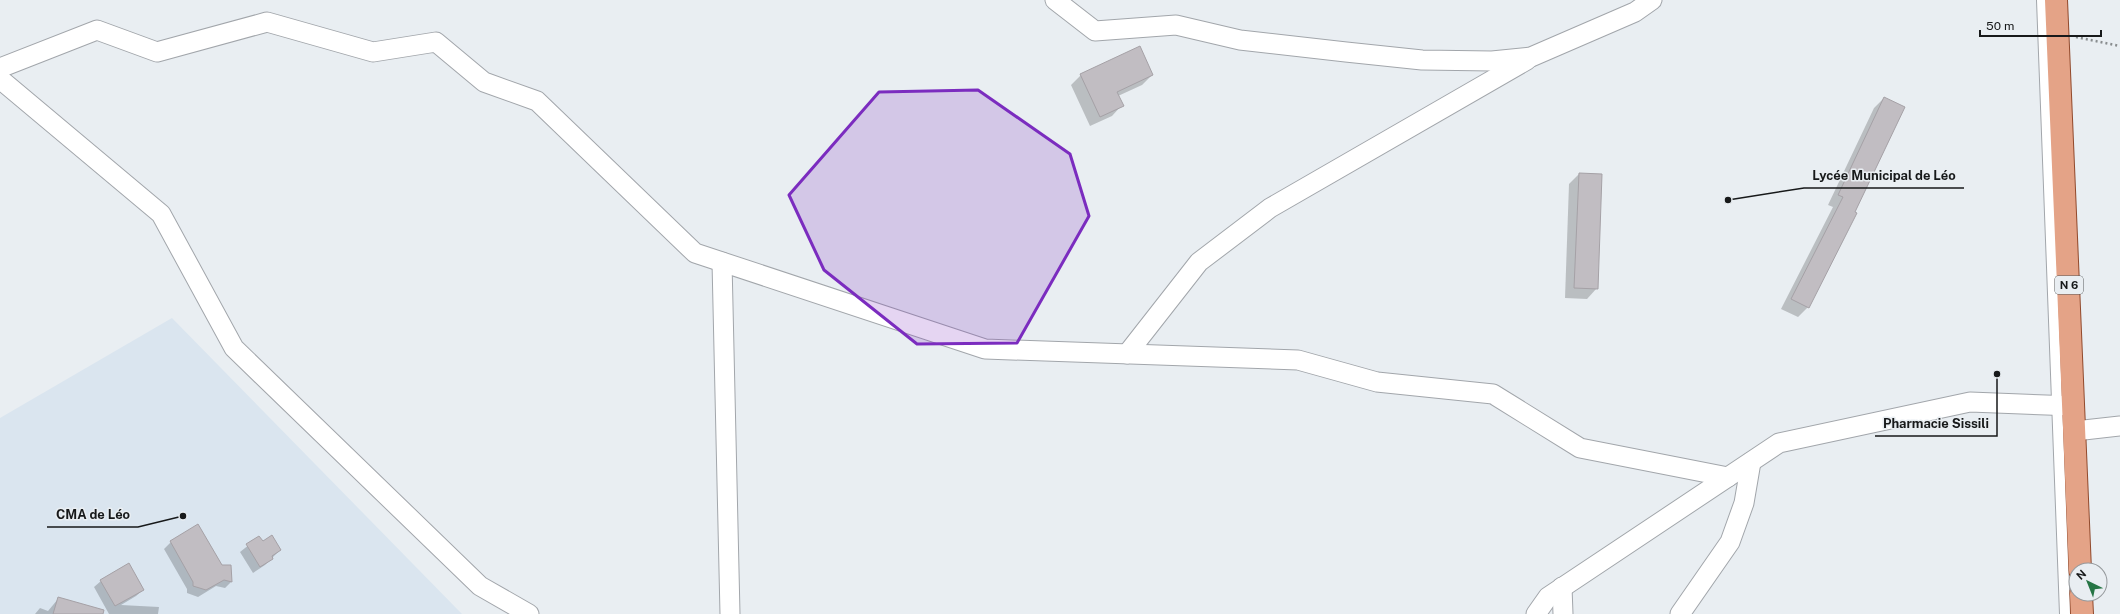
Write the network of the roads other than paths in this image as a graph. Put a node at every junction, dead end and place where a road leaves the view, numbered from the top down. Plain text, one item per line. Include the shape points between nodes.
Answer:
1 (1055, 0) edge
2 (1652, 0) edge
3 (2042, 0) edge
4 (2056, 0) edge
5 (1532, 57) junction
6 (0, 68) edge
7 (0, 79) edge
8 (722, 262) junction
9 (1127, 354) junction
10 (2066, 406) junction
11 (2120, 426) edge
12 (2075, 431) junction
13 (1751, 462) junction
14 (1728, 477) junction
15 (2080, 562) edge
16 (1562, 587) junction
17 (2081, 602) edge
18 (530, 614) edge
19 (730, 614) edge
20 (1536, 614) edge
21 (1563, 614) edge
22 (1680, 614) edge
23 (2065, 614) edge
24 (2082, 614) edge

1 - 5 street via 1095,31 1176,26 1240,40 1422,60
2 - 5 street via 1635,12
3 - 10 lane
4 - 10 main road, N 6
5 - 9 street via 1270,208 1199,262
6 - 8 street via 97,30 156,52 267,22 373,52 436,42 484,82 538,101 695,253
7 - 18 street via 161,214 234,348 480,586
8 - 9 street via 985,349
8 - 19 street
9 - 14 street via 1298,360 1377,382 1493,394 1580,448
10 - 12 main road, N 6
10 - 13 street via 1970,402 1779,443
10 - 23 lane
11 - 12 street
12 - 15 main road, N 6
13 - 14 street
13 - 22 street via 1744,503 1730,542
14 - 16 street
16 - 20 street via 1548,597
16 - 21 street
17 - 24 main road

